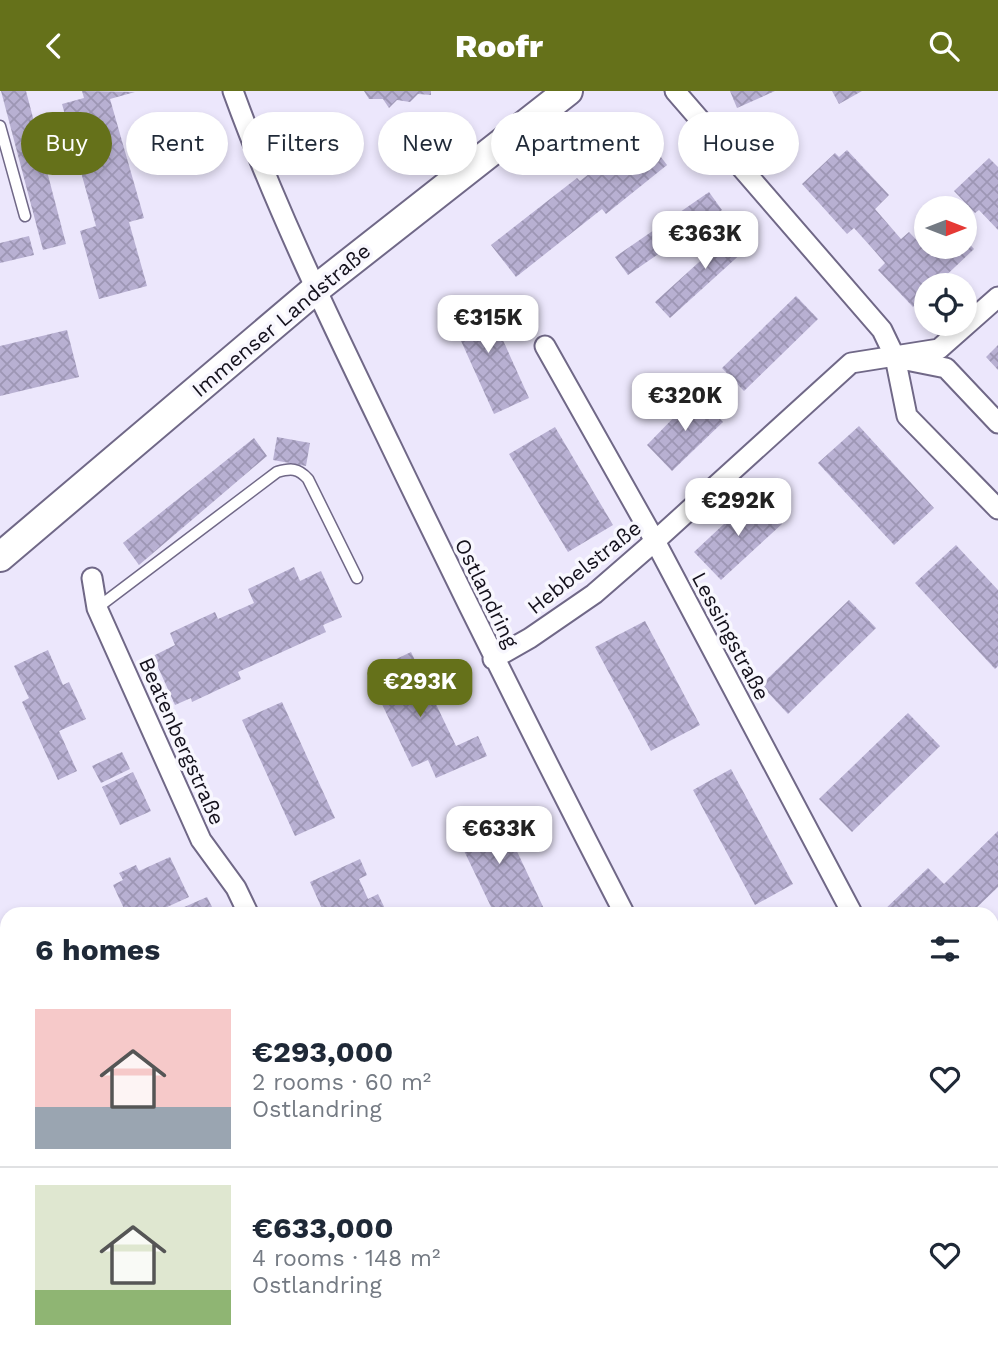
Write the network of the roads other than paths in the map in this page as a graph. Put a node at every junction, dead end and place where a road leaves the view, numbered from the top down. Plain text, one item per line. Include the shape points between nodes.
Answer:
1 (233, 91) edge
2 (568, 91) edge
3 (675, 91) edge
4 (0, 126) edge
5 (25, 216) dead end
6 (316, 289) junction
7 (998, 297) edge
8 (545, 346) dead end
9 (895, 358) junction
10 (998, 423) edge
11 (998, 509) edge
12 (655, 541) junction
13 (0, 557) edge
14 (92, 578) dead end
15 (357, 578) dead end
16 (97, 608) junction
17 (493, 659) junction
18 (245, 907) edge
19 (621, 907) edge
20 (849, 907) edge

1 - 6 street, Ostlandring
2 - 6 main road, Immenser Landstraße
3 - 9 street via 882,330
4 - 5 lane
6 - 13 main road, Immenser Landstraße
6 - 17 street, Ostlandring
7 - 9 street via 939,349
8 - 12 street, Lessingstraße
9 - 10 street via 946,368
9 - 11 street via 906,416
9 - 12 street, Hebbelstraße via 851,363
12 - 17 street, Hebbelstraße via 594,594
12 - 20 street, Lessingstraße
14 - 16 street, Beatenbergstraße
15 - 16 lane via 307,479 291,469 277,472
16 - 18 street, Beatenbergstraße via 201,840
17 - 19 street, Ostlandring

